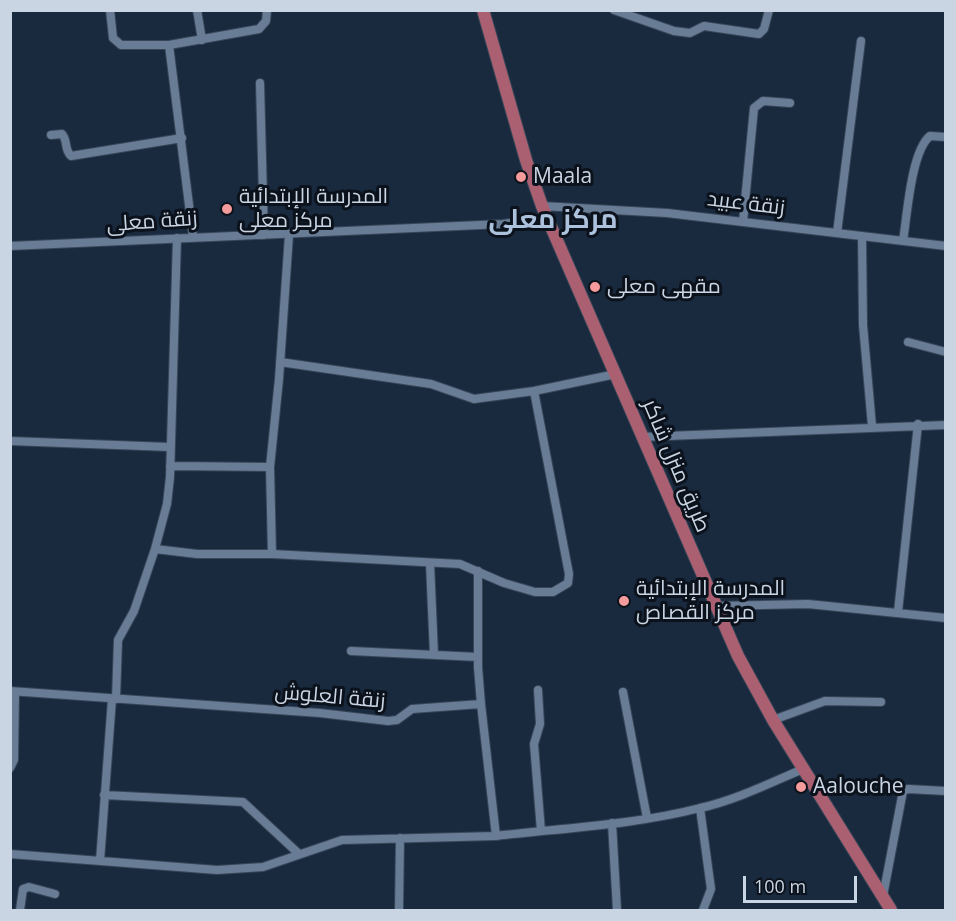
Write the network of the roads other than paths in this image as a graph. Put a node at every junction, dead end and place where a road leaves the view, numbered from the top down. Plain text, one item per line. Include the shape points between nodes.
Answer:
1 (110, 10) edge
2 (197, 10) edge
3 (267, 10) edge
4 (483, 10) edge
5 (614, 10) edge
6 (769, 10) edge
7 (202, 40) junction
8 (861, 42) dead end
9 (169, 45) junction
10 (260, 83) dead end
11 (790, 103) dead end
12 (51, 135) dead end
13 (945, 137) edge
14 (182, 138) junction
15 (544, 212) junction
16 (743, 222) junction
17 (837, 233) junction
18 (264, 235) junction
19 (289, 235) junction
20 (861, 236) junction
21 (193, 237) junction
22 (177, 238) junction
23 (903, 241) junction
24 (10, 246) edge
25 (945, 246) edge
26 (908, 342) dead end
27 (945, 352) edge
28 (280, 362) junction
29 (616, 374) junction
30 (534, 391) junction
31 (918, 424) junction
32 (945, 424) edge
33 (872, 426) junction
34 (642, 437) junction
35 (10, 441) edge
36 (170, 447) junction
37 (170, 466) junction
38 (270, 467) junction
39 (155, 549) junction
40 (272, 554) junction
41 (430, 562) junction
42 (478, 571) junction
43 (715, 606) junction
44 (898, 612) junction
45 (945, 618) edge
46 (351, 651) dead end
47 (434, 655) junction
48 (478, 657) junction
49 (538, 690) dead end
50 (13, 692) edge
51 (623, 692) dead end
52 (114, 699) junction
53 (881, 702) dead end
54 (481, 704) junction
55 (773, 720) junction
56 (10, 768) edge
57 (803, 769) junction
58 (945, 791) edge
59 (104, 795) junction
60 (700, 808) junction
61 (647, 818) junction
62 (612, 823) junction
63 (541, 831) junction
64 (496, 837) junction
65 (400, 838) junction
66 (10, 854) edge
67 (299, 854) junction
68 (100, 861) junction
69 (55, 894) dead end
70 (883, 898) junction
71 (20, 910) edge
72 (399, 910) edge
73 (617, 910) edge
74 (703, 910) edge
75 (891, 910) edge

1 - 9 street via 113,38 118,44
2 - 7 street
3 - 7 street via 266,21 259,28
4 - 15 main road, طريق منزل شاكر
5 - 6 street via 680,32 693,32 704,26 756,34 764,29
7 - 9 street
8 - 17 street
9 - 14 street
10 - 18 street
11 - 16 street via 763,101 754,108
12 - 14 street via 65,137 71,156
13 - 23 street via 930,136 923,146 912,182
14 - 21 street
15 - 16 street, زنقة عبيد via 667,213
15 - 19 street, زنقة معلى via 503,224
15 - 29 main road, طريق منزل شاكر
16 - 17 street, زنقة عبيد
17 - 20 street, زنقة عبيد
18 - 19 street, زنقة معلى
18 - 21 street, زنقة معلى
19 - 28 street
20 - 23 street, زنقة عبيد
20 - 33 street via 862,325
21 - 22 street, زنقة معلى
22 - 24 street, زنقة معلى
22 - 36 street
23 - 25 street, زنقة عبيد
26 - 27 street
28 - 30 street via 431,384 474,399
28 - 38 street
29 - 30 street
29 - 34 main road, طريق منزل شاكر
30 - 42 street via 568,583 553,592 535,592 504,584
31 - 32 street
31 - 33 street
31 - 44 street
33 - 34 street
34 - 43 main road, طريق منزل شاكر
35 - 36 street
36 - 37 street
37 - 38 street
37 - 39 street via 167,504
38 - 40 street
39 - 40 street via 197,554
39 - 52 street via 134,610 118,640
40 - 41 street
41 - 42 street via 460,564
41 - 47 street
42 - 48 street
43 - 44 street via 808,604
43 - 55 main road, طريق منزل شاكر
44 - 45 street
46 - 47 street
47 - 48 street
48 - 54 street
49 - 63 street via 540,724 534,744
50 - 52 street, زنقة العلوش
50 - 56 street via 14,760
51 - 61 street
52 - 54 street, زنقة العلوش via 388,721 397,720 412,709
52 - 59 street
53 - 55 street via 825,701
54 - 64 street
55 - 57 main road, طريق منزل شاكر
57 - 60 street
57 - 70 main road, طريق منزل شاكر
58 - 70 street via 903,791
59 - 67 street via 243,802
59 - 68 street
60 - 61 street
60 - 74 street via 711,889
61 - 62 street
62 - 63 street
62 - 73 street
63 - 64 street
64 - 65 street
65 - 67 street via 336,841
65 - 72 street
66 - 68 street
67 - 68 street via 248,869
69 - 71 street via 23,889
70 - 75 main road, طريق منزل شاكر

